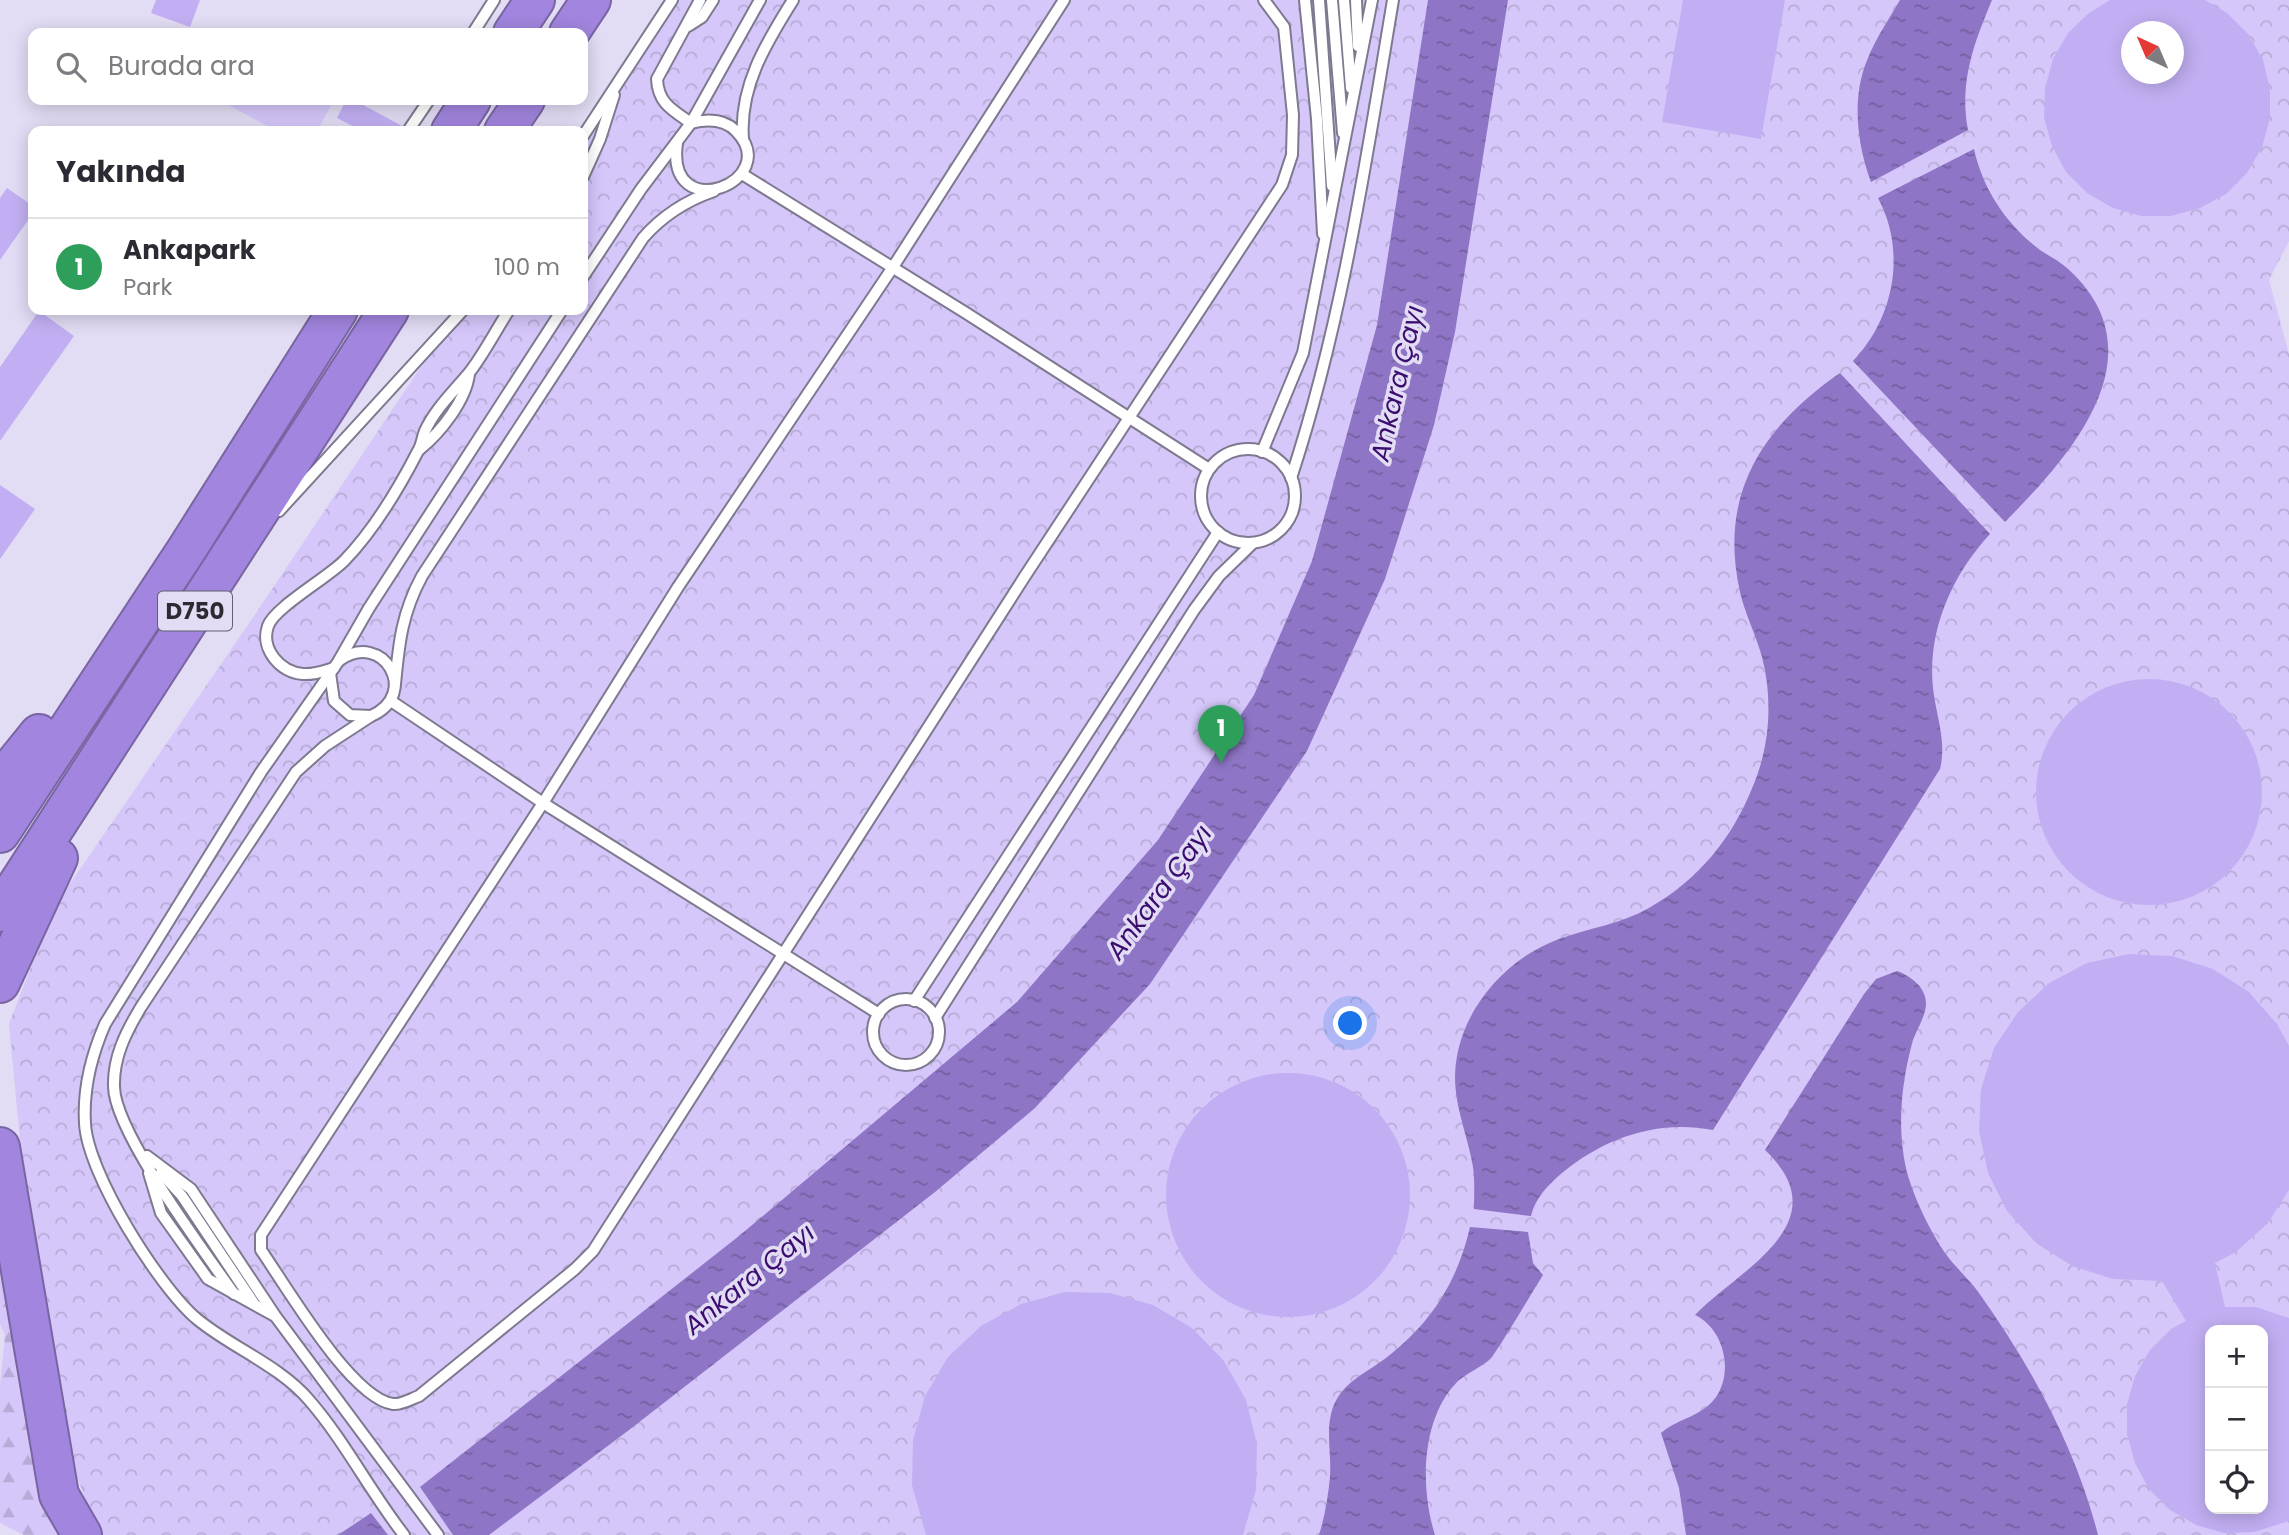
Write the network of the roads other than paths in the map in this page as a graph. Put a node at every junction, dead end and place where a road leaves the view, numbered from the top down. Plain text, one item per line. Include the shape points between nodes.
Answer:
1 (495, 0) edge
2 (535, 0) edge
3 (591, 0) edge
4 (672, 0) edge
5 (700, 0) edge
6 (713, 0) edge
7 (760, 0) edge
8 (793, 0) edge
9 (1064, 0) edge
10 (1264, 0) edge
11 (1305, 0) edge
12 (1319, 0) edge
13 (1332, 0) edge
14 (1344, 0) edge
15 (1356, 0) edge
16 (1372, 0) edge
17 (1393, 0) edge
18 (688, 26) junction
19 (476, 28) edge
20 (516, 28) edge
21 (572, 28) edge
22 (1359, 65) junction
23 (618, 83) junction
24 (1352, 104) junction
25 (426, 105) edge
26 (468, 105) edge
27 (522, 105) edge
28 (691, 123) junction
29 (411, 126) edge
30 (454, 126) edge
31 (507, 126) edge
32 (588, 128) edge
33 (743, 142) junction
34 (1344, 143) junction
35 (677, 144) junction
36 (588, 166) edge
37 (741, 174) junction
38 (714, 191) junction
39 (1333, 200) junction
40 (1324, 250) junction
41 (893, 267) junction
42 (588, 269) edge
43 (386, 315) edge
44 (458, 315) edge
45 (506, 315) edge
46 (559, 315) edge
47 (324, 325) edge
48 (1130, 418) junction
49 (1262, 452) junction
50 (1209, 469) junction
51 (1291, 478) junction
52 (275, 516) dead end
53 (266, 526) dead end
54 (1218, 532) junction
55 (1253, 543) junction
56 (187, 550) junction
57 (212, 585) junction
58 (334, 668) junction
59 (395, 684) junction
60 (391, 701) junction
61 (371, 716) junction
62 (122, 724) junction
63 (0, 782) edge
64 (543, 803) junction
65 (0, 832) edge
66 (0, 912) edge
67 (785, 955) junction
68 (0, 983) edge
69 (914, 1001) junction
70 (879, 1014) junction
71 (935, 1018) junction
72 (0, 1147) edge
73 (142, 1153) junction
74 (255, 1305) junction
75 (276, 1317) junction
76 (82, 1535) edge
77 (404, 1535) edge
78 (438, 1535) edge

1 - 19 lane
2 - 20 highway
3 - 21 highway
4 - 23 lane
5 - 18 lane
6 - 18 lane via 702,17
7 - 28 lane
8 - 33 lane via 751,76 741,114
9 - 41 lane
10 - 48 lane via 1284,27 1292,155 1282,185
11 - 40 lane
12 - 39 lane
13 - 34 lane
14 - 24 lane
15 - 22 lane
16 - 22 lane
17 - 51 lane via 1350,253 1319,395
18 - 28 lane via 657,79 662,103
22 - 24 lane
23 - 32 lane
23 - 36 lane
24 - 34 lane
25 - 29 lane
26 - 30 highway
27 - 31 highway
28 - 33 lane via 719,121 729,125
28 - 35 lane
33 - 37 lane via 746,163
34 - 39 lane
35 - 38 lane via 676,159 684,179 703,191
35 - 42 lane
37 - 38 lane
37 - 41 lane
38 - 59 lane via 674,210 643,238 422,576 407,605
39 - 40 lane
40 - 49 lane via 1303,354
41 - 48 lane
41 - 64 lane via 678,587
43 - 57 highway, D750
44 - 52 lane
45 - 58 lane via 469,374 455,385 424,432 420,449 345,559 275,614 268,625 265,639 282,667 301,674
46 - 58 lane
47 - 56 highway, D750
48 - 50 lane
48 - 67 lane
49 - 50 lane via 1237,450
49 - 51 lane via 1280,462
50 - 54 lane via 1201,496 1204,512
51 - 55 lane via 1295,504 1290,518 1280,531
53 - 57 lane
54 - 55 lane via 1237,542
54 - 69 lane
55 - 71 lane via 1219,576 1194,610
56 - 63 highway
56 - 65 highway, D750
57 - 62 highway, D750
58 - 59 lane via 358,652 369,652 388,663
58 - 61 lane via 330,691 341,709 350,715
58 - 77 lane via 261,772 106,1024 87,1088 85,1124 108,1193 168,1288 197,1318 310,1400
59 - 60 lane
60 - 61 lane
60 - 64 lane
61 - 73 lane via 296,772 125,1032 114,1090 122,1122
62 - 66 highway, D750
62 - 68 highway
64 - 67 lane
64 - 67 lane via 261,1235 261,1250 336,1357 376,1399 395,1404 419,1396 593,1251
67 - 70 lane
69 - 70 lane via 895,1001
69 - 71 lane via 926,1006
70 - 71 lane via 873,1035 876,1046 882,1055 901,1065 931,1055 939,1035
72 - 76 highway via 59,1495
73 - 74 lane via 182,1196
73 - 74 lane via 234,1294
73 - 75 lane via 191,1189
74 - 75 lane
75 - 78 lane

